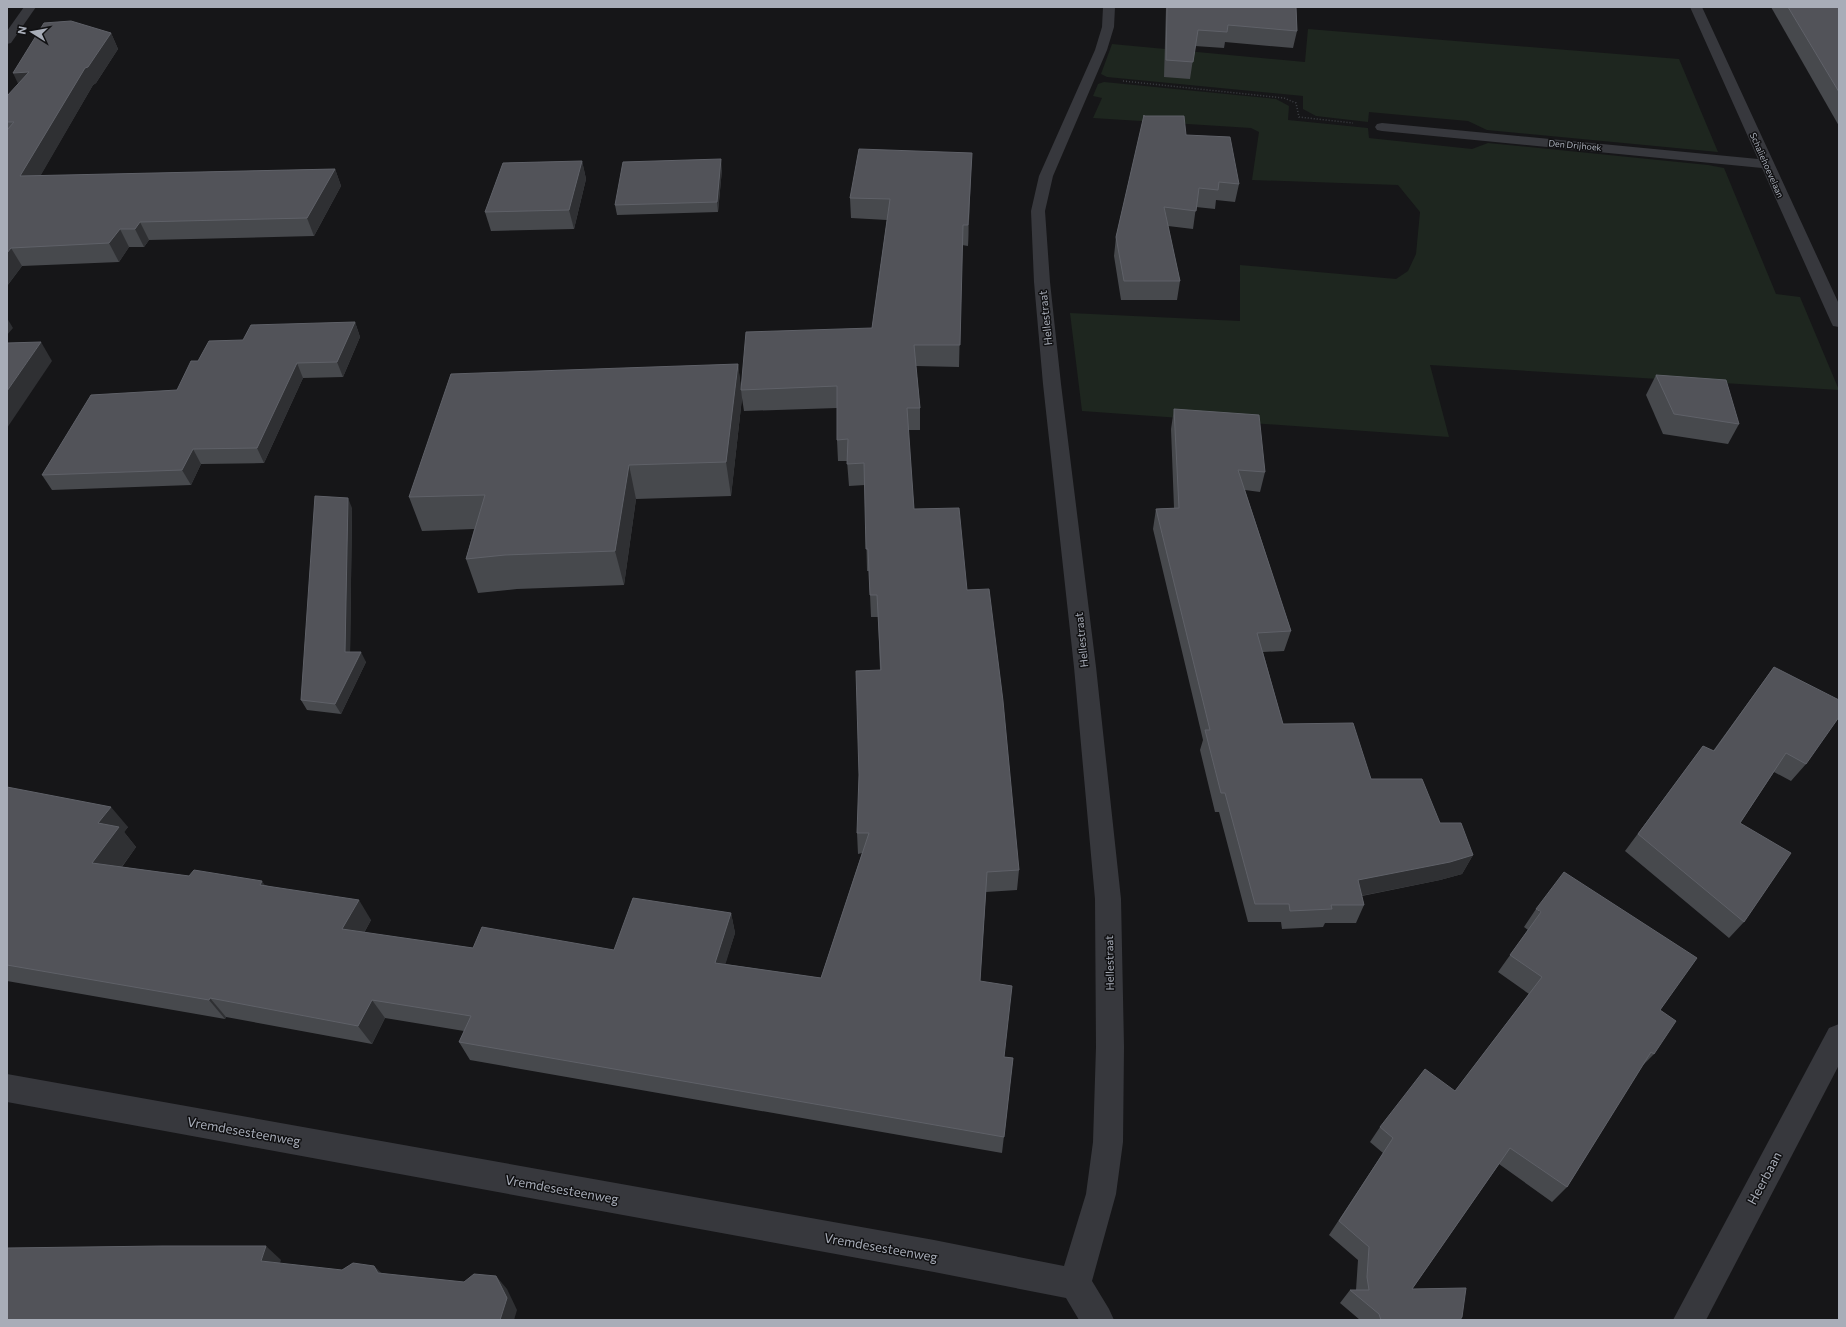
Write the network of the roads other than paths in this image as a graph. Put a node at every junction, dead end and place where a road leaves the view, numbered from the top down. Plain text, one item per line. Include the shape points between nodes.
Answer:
1 (30, 7) edge
2 (1109, 7) edge
3 (1696, 7) edge
4 (7, 40) edge
5 (1382, 127) road end
6 (1767, 164) junction
7 (1839, 322) edge
8 (1839, 1037) edge
9 (8, 1092) edge
10 (1075, 1284) junction
11 (1098, 1320) edge
12 (1689, 1320) edge

1 - 4 street
2 - 10 street, Hellestraat via 1108,27 1089,78 1046,176 1038,211 1052,384 1108,899 1108,1142 1101,1194
3 - 6 street, Schaliehoevelaan
5 - 6 street, Den Drijhoek
6 - 7 street, Schaliehoevelaan
8 - 12 street, Heerbaan
9 - 10 street, Vremdesesteenweg via 942,1258
10 - 11 street

